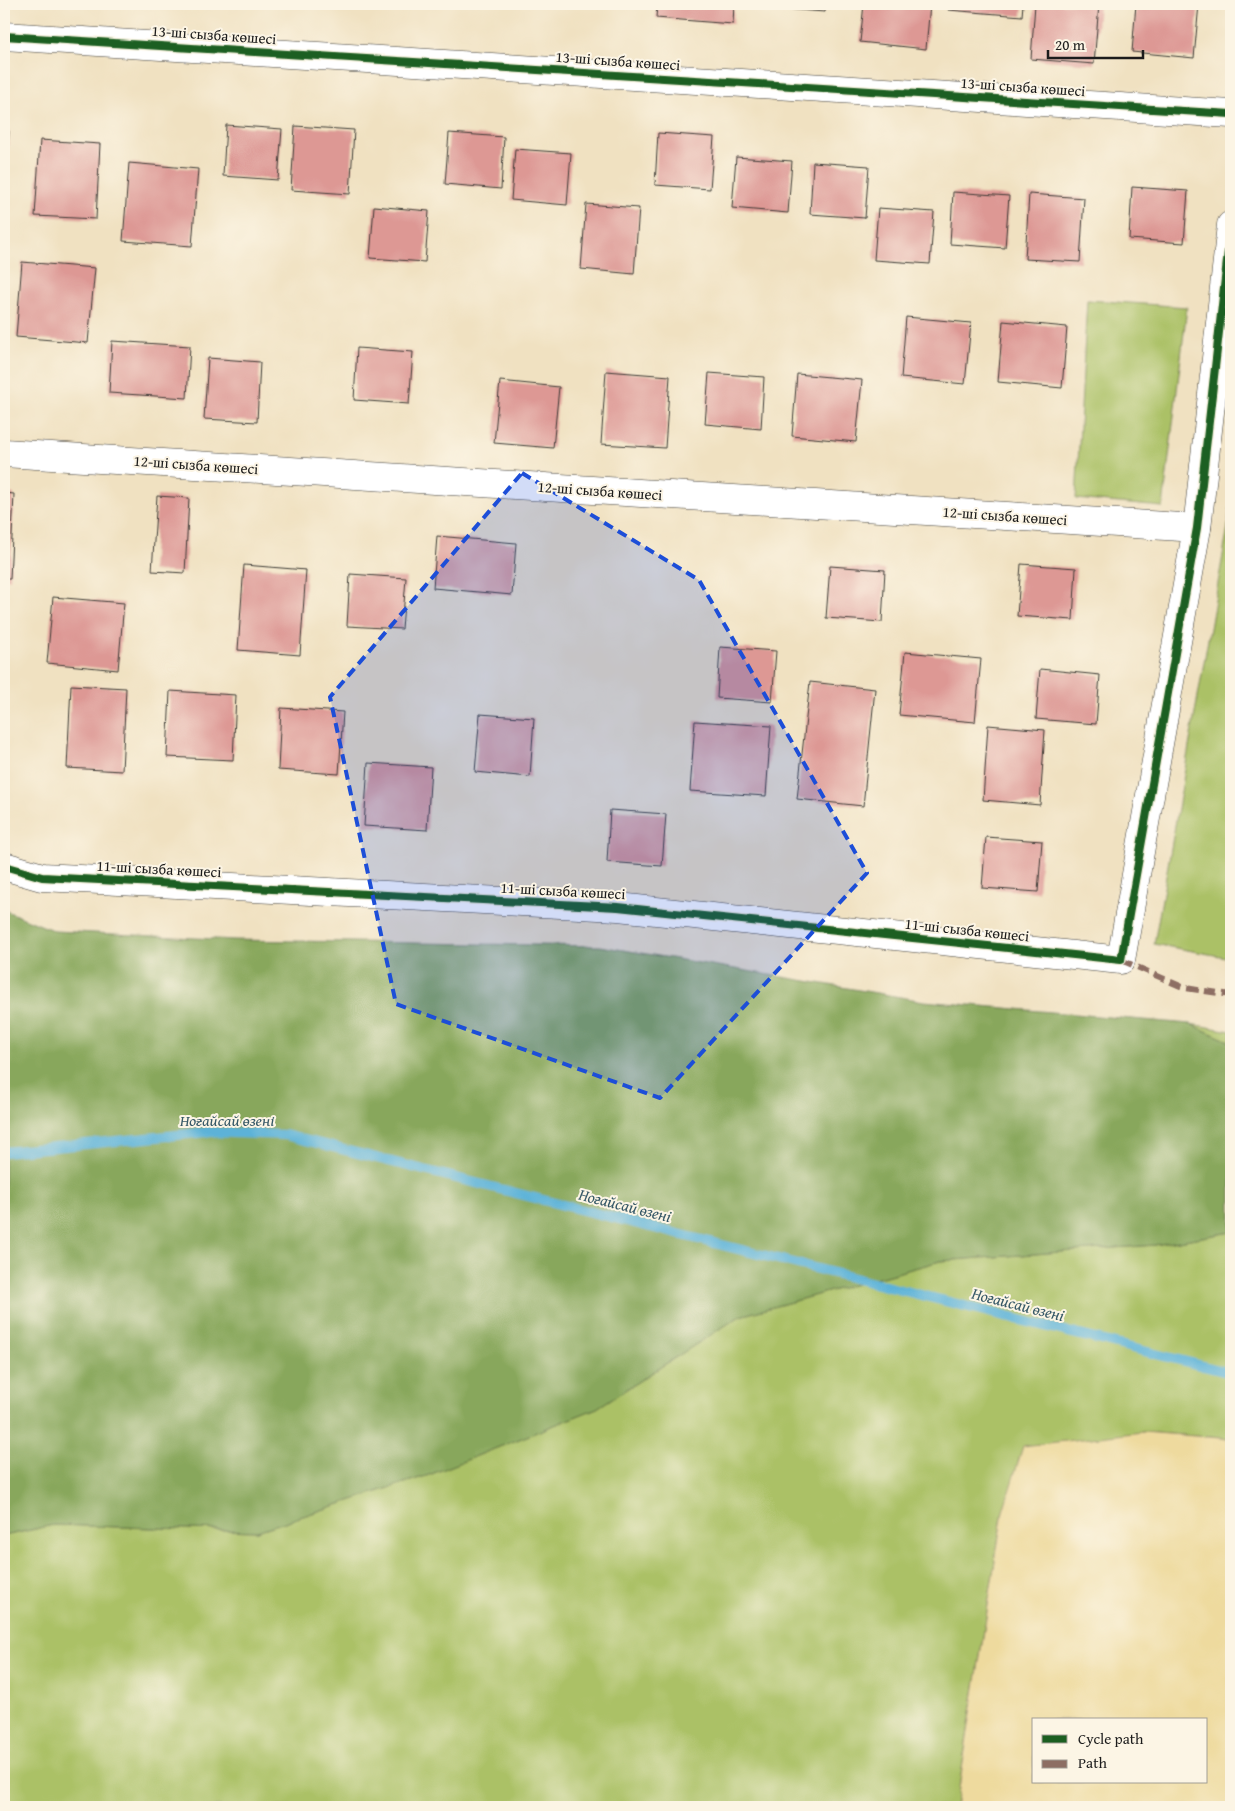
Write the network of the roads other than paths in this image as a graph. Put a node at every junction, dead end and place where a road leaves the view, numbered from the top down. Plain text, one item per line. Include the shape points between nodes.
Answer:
1 (4, 36) edge
2 (1231, 114) edge
3 (1231, 225) edge
4 (4, 453) edge
5 (1197, 528) junction
6 (4, 866) edge

1 - 2 street, 13-ші сызба көшесі
3 - 5 street
4 - 5 street, 12-ші сызба көшесі
5 - 6 street, 11-ші сызба көшесі via 1121,960 618,907 42,877

